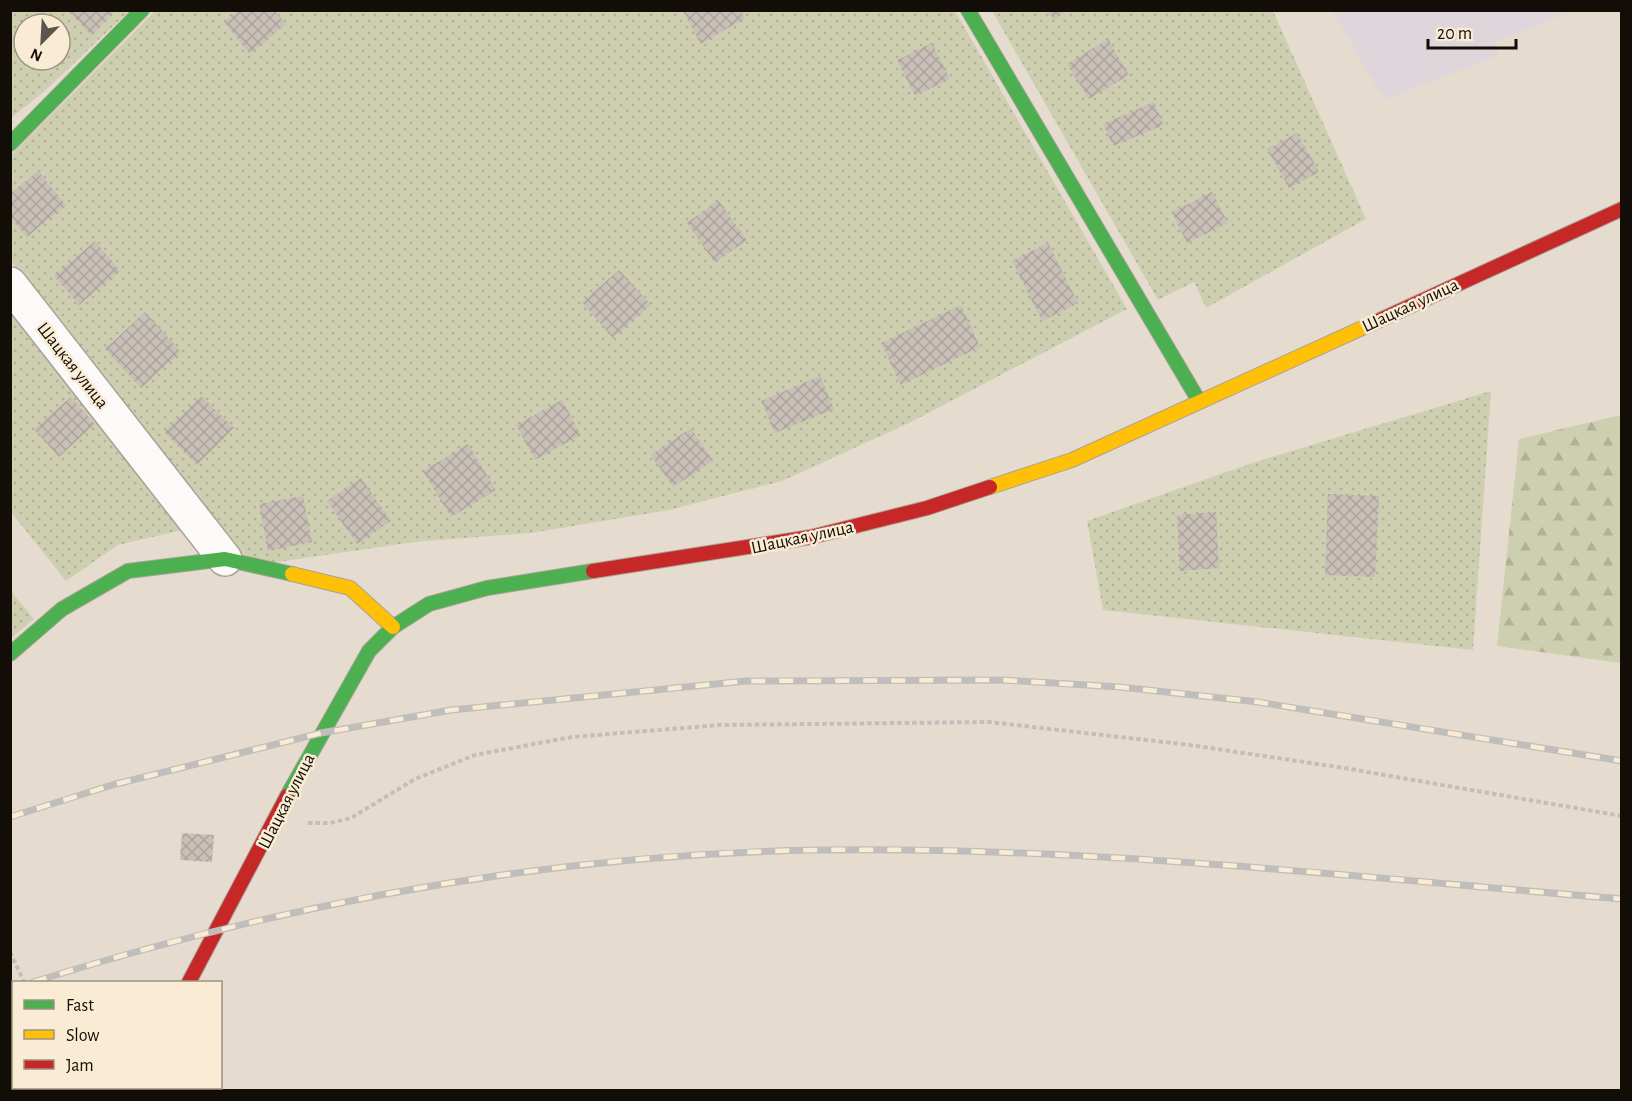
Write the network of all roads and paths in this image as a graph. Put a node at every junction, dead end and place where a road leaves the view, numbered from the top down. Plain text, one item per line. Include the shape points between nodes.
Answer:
1 (142, 10) edge
2 (969, 10) edge
3 (10, 144) edge
4 (1622, 209) edge
5 (10, 284) edge
6 (1199, 401) junction
7 (225, 559) junction
8 (393, 627) junction
9 (10, 654) edge
10 (278, 816) junction
11 (1622, 816) edge
12 (10, 952) edge
13 (24, 981) edge
14 (190, 981) edge

1 - 3 main road
2 - 6 main road
4 - 6 main road, Шацкая улица
5 - 7 street, Шацкая улица
6 - 8 main road, Шацкая улица via 1072,460 927,508 800,539 487,588 429,604
7 - 8 main road via 350,588
7 - 9 main road via 128,571 62,609
8 - 10 main road, Шацкая улица via 369,651 344,691
10 - 11 path via 330,824 351,818 415,779 475,755 572,737 720,725 988,722 1190,745
10 - 14 main road, Шацкая улица
12 - 13 path

